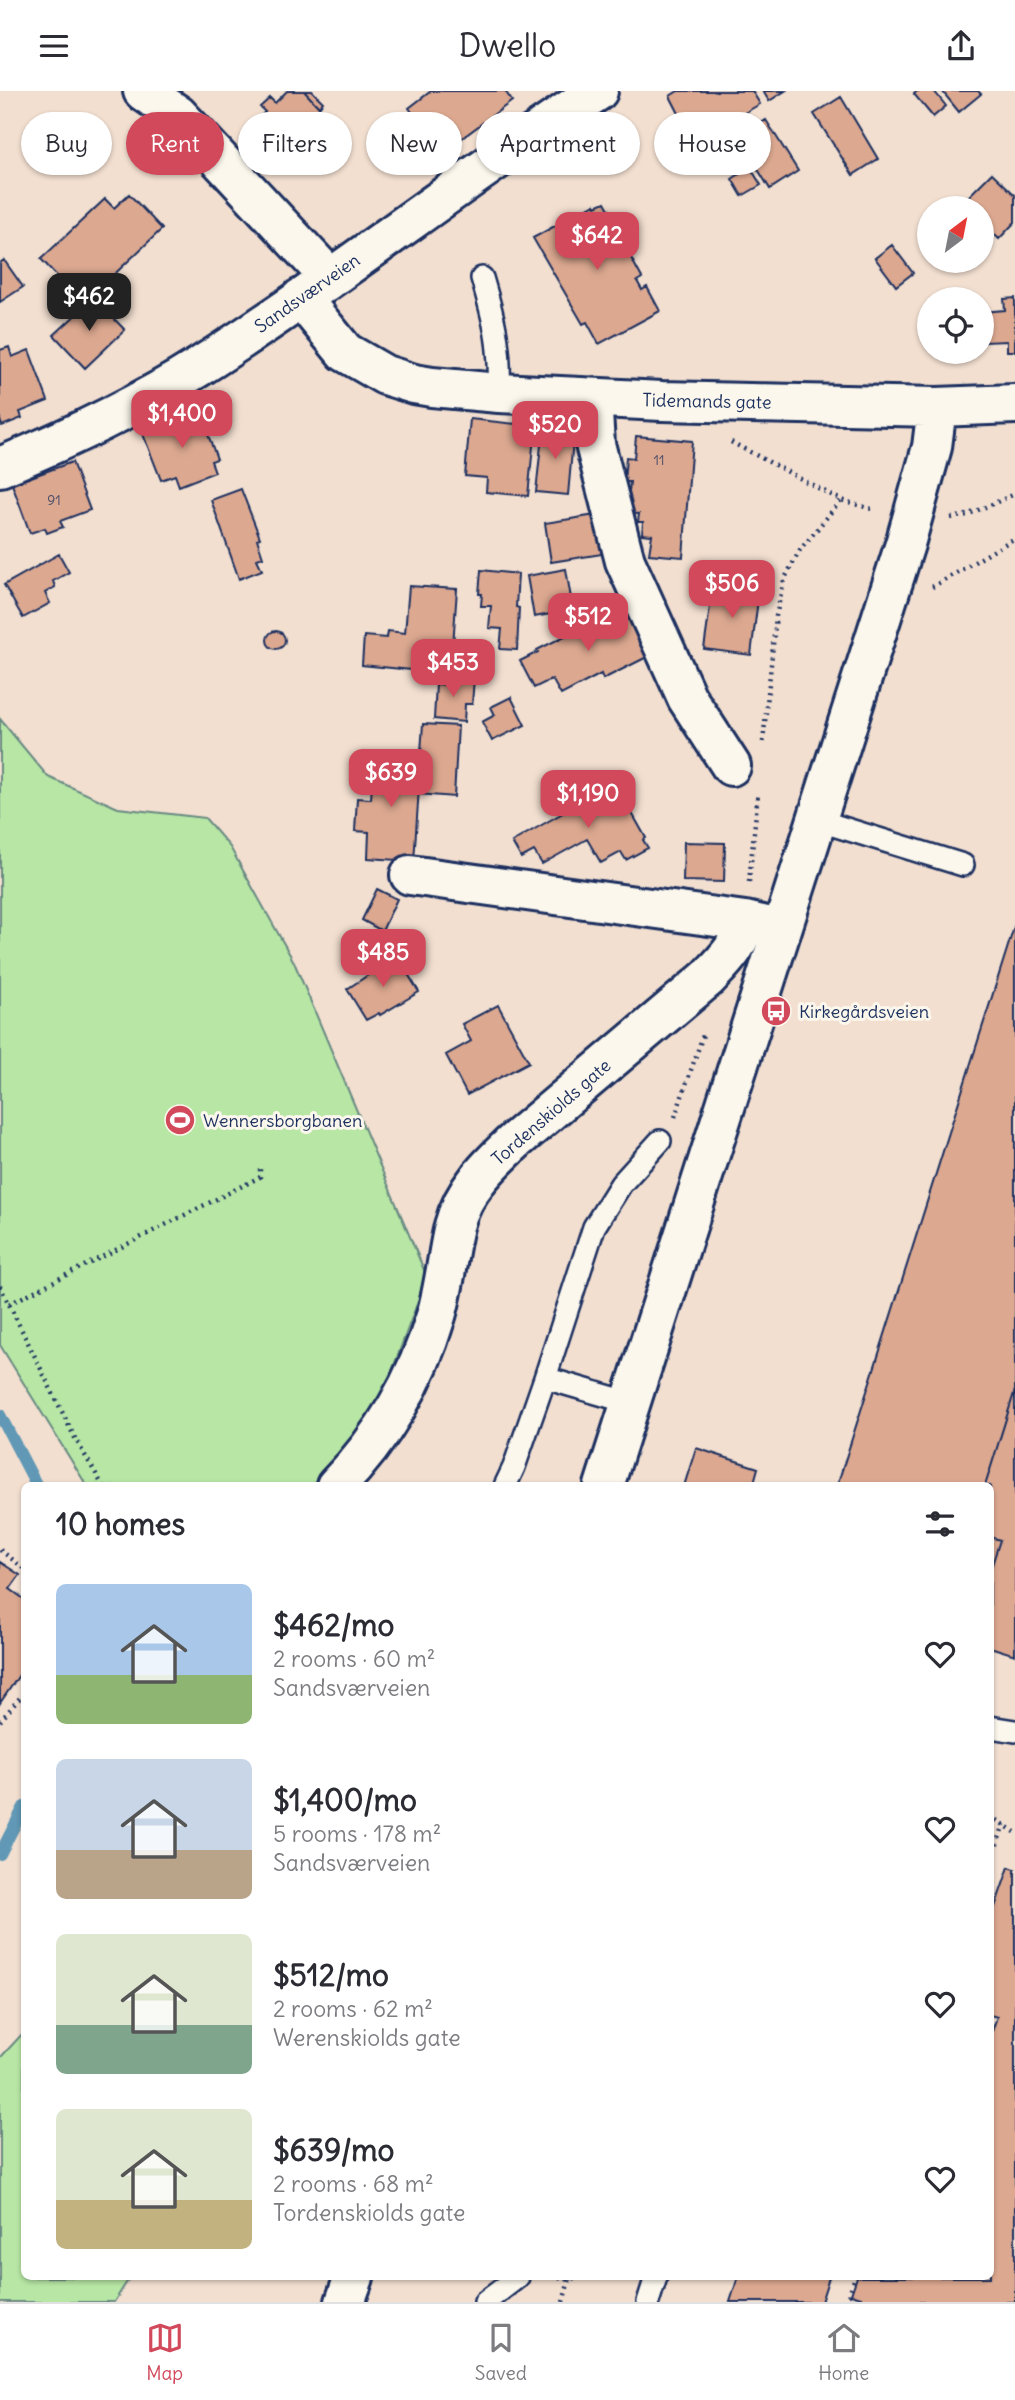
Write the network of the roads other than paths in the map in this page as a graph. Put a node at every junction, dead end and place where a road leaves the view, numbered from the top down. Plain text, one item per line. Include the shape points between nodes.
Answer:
1 (142, 91) edge
2 (598, 91) edge
3 (189, 103) edge
4 (482, 278) dead end
5 (315, 288) junction
6 (499, 393) junction
7 (592, 398) junction
8 (1015, 404) edge
9 (937, 407) junction
10 (0, 467) edge
11 (751, 769) road end
12 (817, 820) junction
13 (963, 865) dead end
14 (410, 875) dead end
15 (745, 921) junction
16 (782, 930) junction
17 (660, 1141) road end
18 (545, 1378) junction
19 (631, 1403) junction
20 (340, 1482) edge
21 (507, 1482) edge
22 (605, 1482) edge
23 (994, 1728) edge
24 (1015, 1731) edge
25 (353, 2280) edge
26 (514, 2280) edge
27 (655, 2280) edge
28 (345, 2302) edge
29 (485, 2302) edge
30 (648, 2302) edge

1 - 3 street, Tidemands gate
2 - 5 street, Sandsværveien
3 - 5 street, Tidemands gate
4 - 6 lane via 497,329
5 - 6 street, Tidemands gate via 345,352 369,368 414,384
5 - 10 street, Sandsværveien via 160,390 81,432
6 - 7 street, Tidemands gate
7 - 9 street, Tidemands gate
7 - 11 street via 596,443 625,561 687,698
8 - 9 street
9 - 12 street via 921,492
12 - 13 lane
12 - 16 street
14 - 15 street
15 - 16 street
15 - 20 street, Tordenskiolds gate via 732,953 708,978 516,1140 474,1184 454,1224 437,1315 410,1383 362,1459
16 - 19 street
17 - 18 lane via 621,1184 594,1227
18 - 19 lane
18 - 21 lane
19 - 22 street
23 - 24 lane
25 - 28 street
26 - 29 lane
27 - 30 lane

